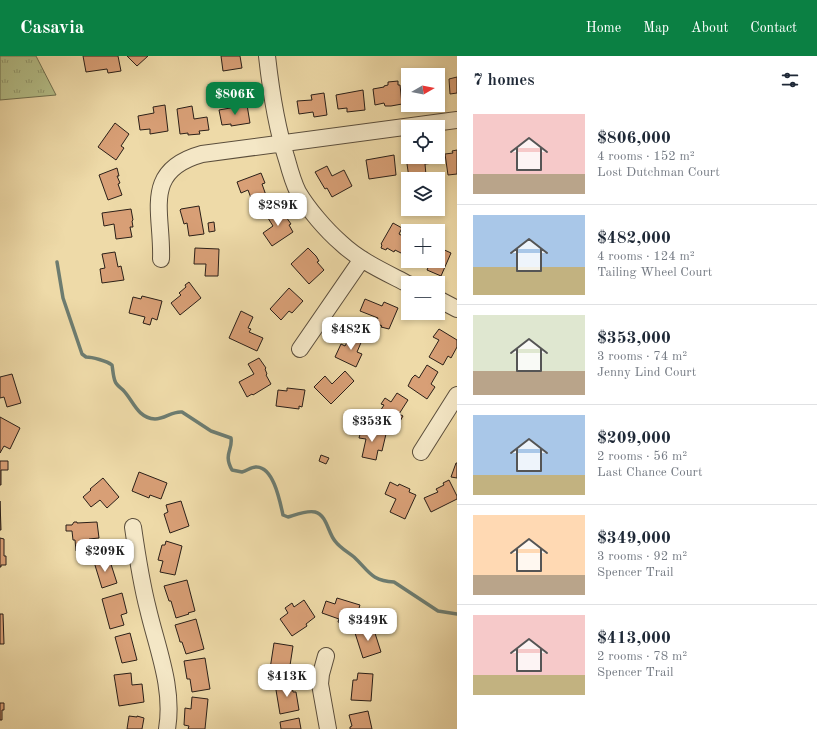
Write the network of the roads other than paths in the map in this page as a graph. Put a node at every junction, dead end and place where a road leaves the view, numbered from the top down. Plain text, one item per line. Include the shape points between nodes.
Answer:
1 (267, 56) edge
2 (457, 120) edge
3 (282, 144) junction
4 (161, 259) dead end
5 (362, 259) junction
6 (401, 280) edge
7 (445, 303) edge
8 (457, 309) edge
9 (300, 349) dead end
10 (457, 395) edge
11 (421, 452) dead end
12 (133, 527) dead end
13 (326, 656) dead end
14 (167, 729) edge
15 (328, 729) edge

1 - 3 street via 274,111
2 - 3 street
3 - 4 street via 202,154 160,172 158,205
3 - 5 street via 293,179 306,204 341,243
5 - 6 street
5 - 9 street
7 - 8 street
10 - 11 street
12 - 14 street via 142,584 163,666 168,704
13 - 15 street via 320,684

